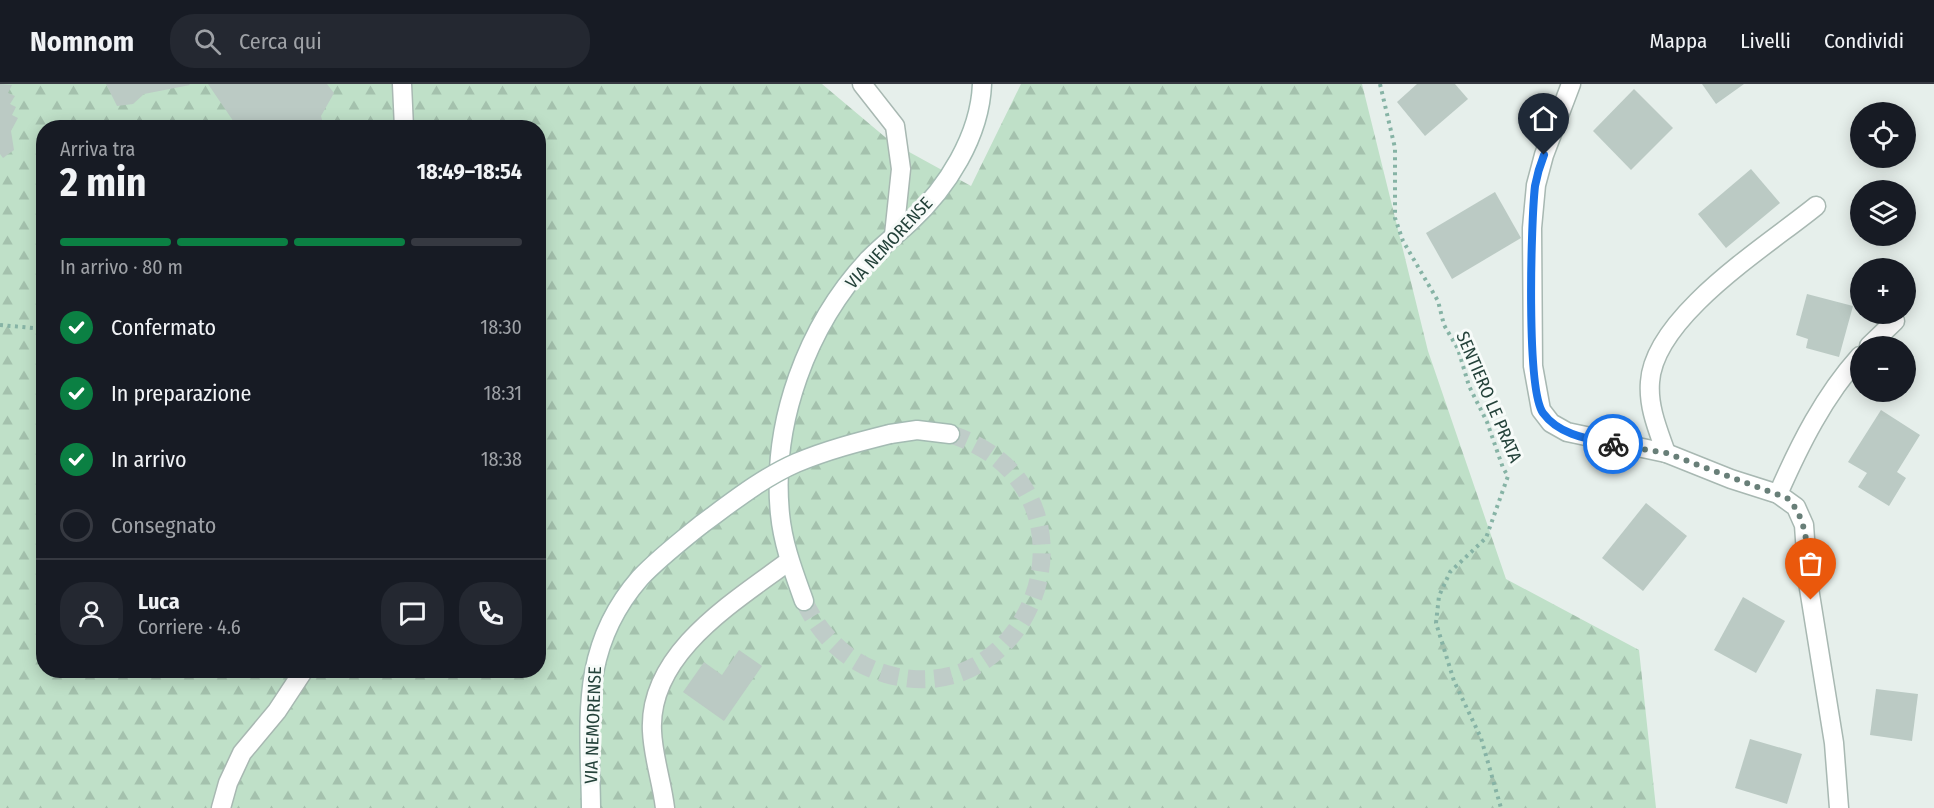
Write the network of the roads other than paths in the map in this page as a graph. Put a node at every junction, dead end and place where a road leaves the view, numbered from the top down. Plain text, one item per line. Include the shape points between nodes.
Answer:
1 (402, 84) edge
2 (862, 84) edge
3 (982, 84) edge
4 (1571, 84) edge
5 (404, 120) edge
6 (1816, 206) dead end
7 (894, 235) junction
8 (1892, 324) edge
9 (1879, 336) edge
10 (1850, 368) edge
11 (950, 434) tunnel mouth
12 (1666, 453) junction
13 (1778, 494) junction
14 (789, 561) junction
15 (804, 602) tunnel mouth
16 (299, 678) edge
17 (221, 808) edge
18 (591, 808) edge
19 (665, 808) edge
20 (1839, 808) edge

1 - 5 street
2 - 7 street via 895,126 901,169
3 - 7 street, VIA NEMORENSE via 973,128 957,163 924,207
4 - 12 street via 1536,184 1532,228 1534,375 1538,401 1551,423 1567,432
6 - 12 street via 1708,292 1661,344 1652,370 1650,396
7 - 14 street, VIA NEMORENSE via 859,270 832,307 799,374 784,431 779,484 780,515
8 - 9 street
10 - 13 street via 1806,433
11 - 18 street, VIA NEMORENSE, bridge via 890,434 834,448 796,463 702,524 639,580 603,635 591,679
12 - 13 street
13 - 20 street via 1796,507 1804,525 1808,582 1834,743
14 - 15 street, VIA NEMORENSE
14 - 19 street via 701,631 671,666 660,686 651,732
16 - 17 street via 242,753

